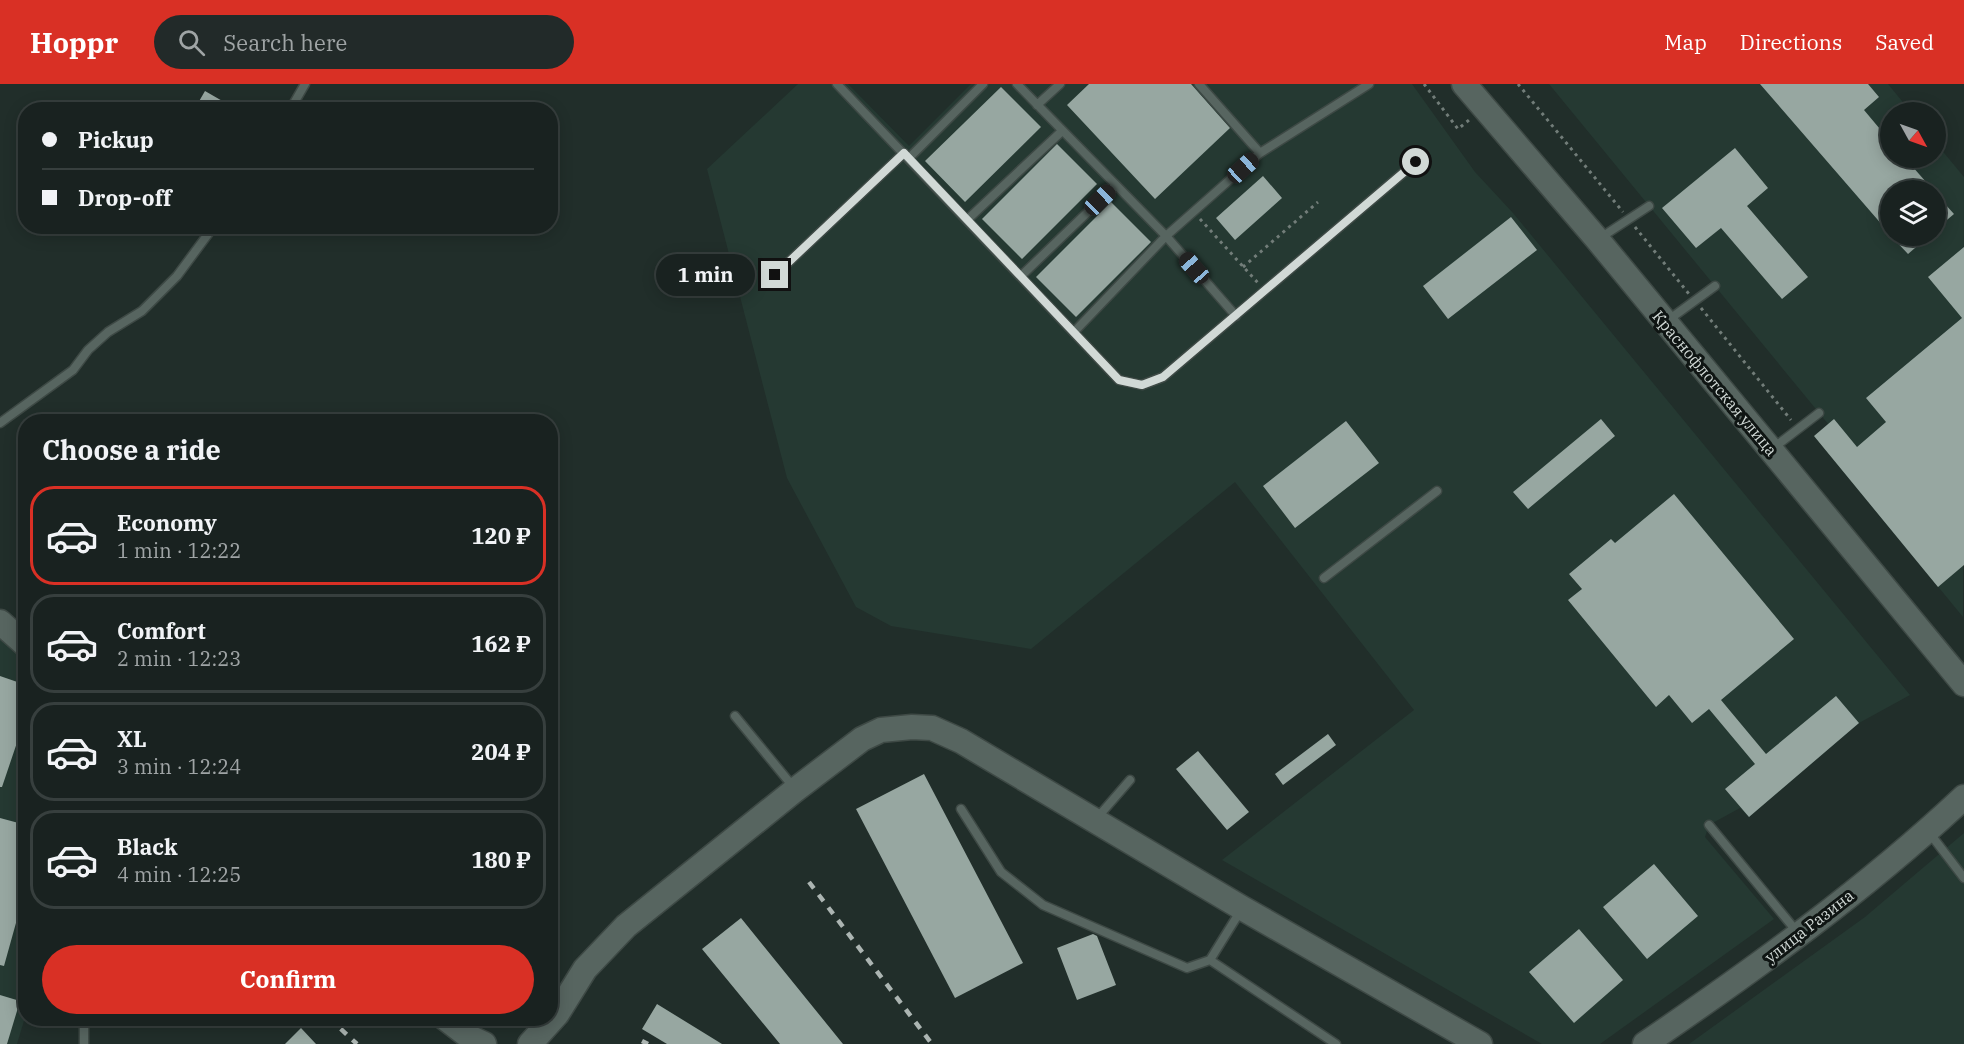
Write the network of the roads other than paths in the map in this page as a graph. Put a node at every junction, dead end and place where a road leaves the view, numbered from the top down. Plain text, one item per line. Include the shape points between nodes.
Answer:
1 (305, 84) edge
2 (837, 84) edge
3 (983, 84) edge
4 (1017, 84) edge
5 (1060, 84) edge
6 (1199, 84) edge
7 (1370, 84) edge
8 (1465, 84) edge
9 (295, 102) edge
10 (1037, 105) junction
11 (1062, 130) junction
12 (1260, 153) junction
13 (907, 155) junction
14 (1416, 162) dead end
15 (1116, 185) junction
16 (1649, 206) dead end
17 (968, 219) junction
18 (208, 234) edge
19 (1167, 236) junction
20 (1597, 239) junction
21 (775, 275) dead end
22 (1021, 276) junction
23 (1715, 286) dead end
24 (1236, 316) junction
25 (1664, 323) junction
26 (1074, 332) junction
27 (1820, 413) dead end
28 (0, 423) edge
29 (1772, 450) junction
30 (1437, 491) dead end
31 (1324, 578) dead end
32 (0, 622) edge
33 (18, 638) edge
34 (1964, 684) edge
35 (735, 716) dead end
36 (1130, 780) dead end
37 (795, 790) junction
38 (1964, 797) edge
39 (961, 809) dead end
40 (1095, 821) junction
41 (1709, 825) dead end
42 (1928, 831) junction
43 (1964, 878) edge
44 (1242, 908) junction
45 (1800, 935) junction
46 (1210, 960) junction
47 (558, 1012) edge
48 (84, 1026) edge
49 (455, 1026) edge
50 (547, 1026) edge
51 (84, 1044) edge
52 (484, 1044) edge
53 (532, 1044) edge
54 (1336, 1044) edge
55 (1480, 1044) edge
56 (1645, 1044) edge

1 - 9 lane
2 - 13 lane
3 - 13 lane
4 - 10 lane
5 - 10 lane
6 - 12 lane
7 - 12 lane
8 - 20 street, Краснофлотская улица
10 - 11 lane
11 - 15 lane
11 - 17 lane
12 - 19 lane
13 - 17 lane
13 - 21 lane
14 - 24 lane
15 - 19 lane
15 - 22 lane
16 - 20 lane
17 - 22 lane
18 - 28 lane via 177,276 142,311 108,332 73,370
19 - 24 lane
19 - 26 lane
20 - 25 street, Краснофлотская улица
22 - 26 lane
23 - 25 lane
24 - 26 lane via 1163,377 1142,385 1119,380
25 - 29 street, Краснофлотская улица
27 - 29 lane
29 - 34 street, Краснофлотская улица
30 - 31 lane
32 - 33 street
35 - 37 lane
36 - 40 lane
37 - 40 street via 862,739 882,730 932,728 961,741
37 - 47 street via 626,926 585,969
38 - 42 street, улица Разина
39 - 46 lane via 1001,872 1043,904 1187,968
40 - 44 street
41 - 45 lane
42 - 43 lane
42 - 45 street, улица Разина
44 - 46 lane
44 - 55 street
45 - 56 street, улица Разина
46 - 54 lane
48 - 51 lane
49 - 52 street
50 - 53 street

